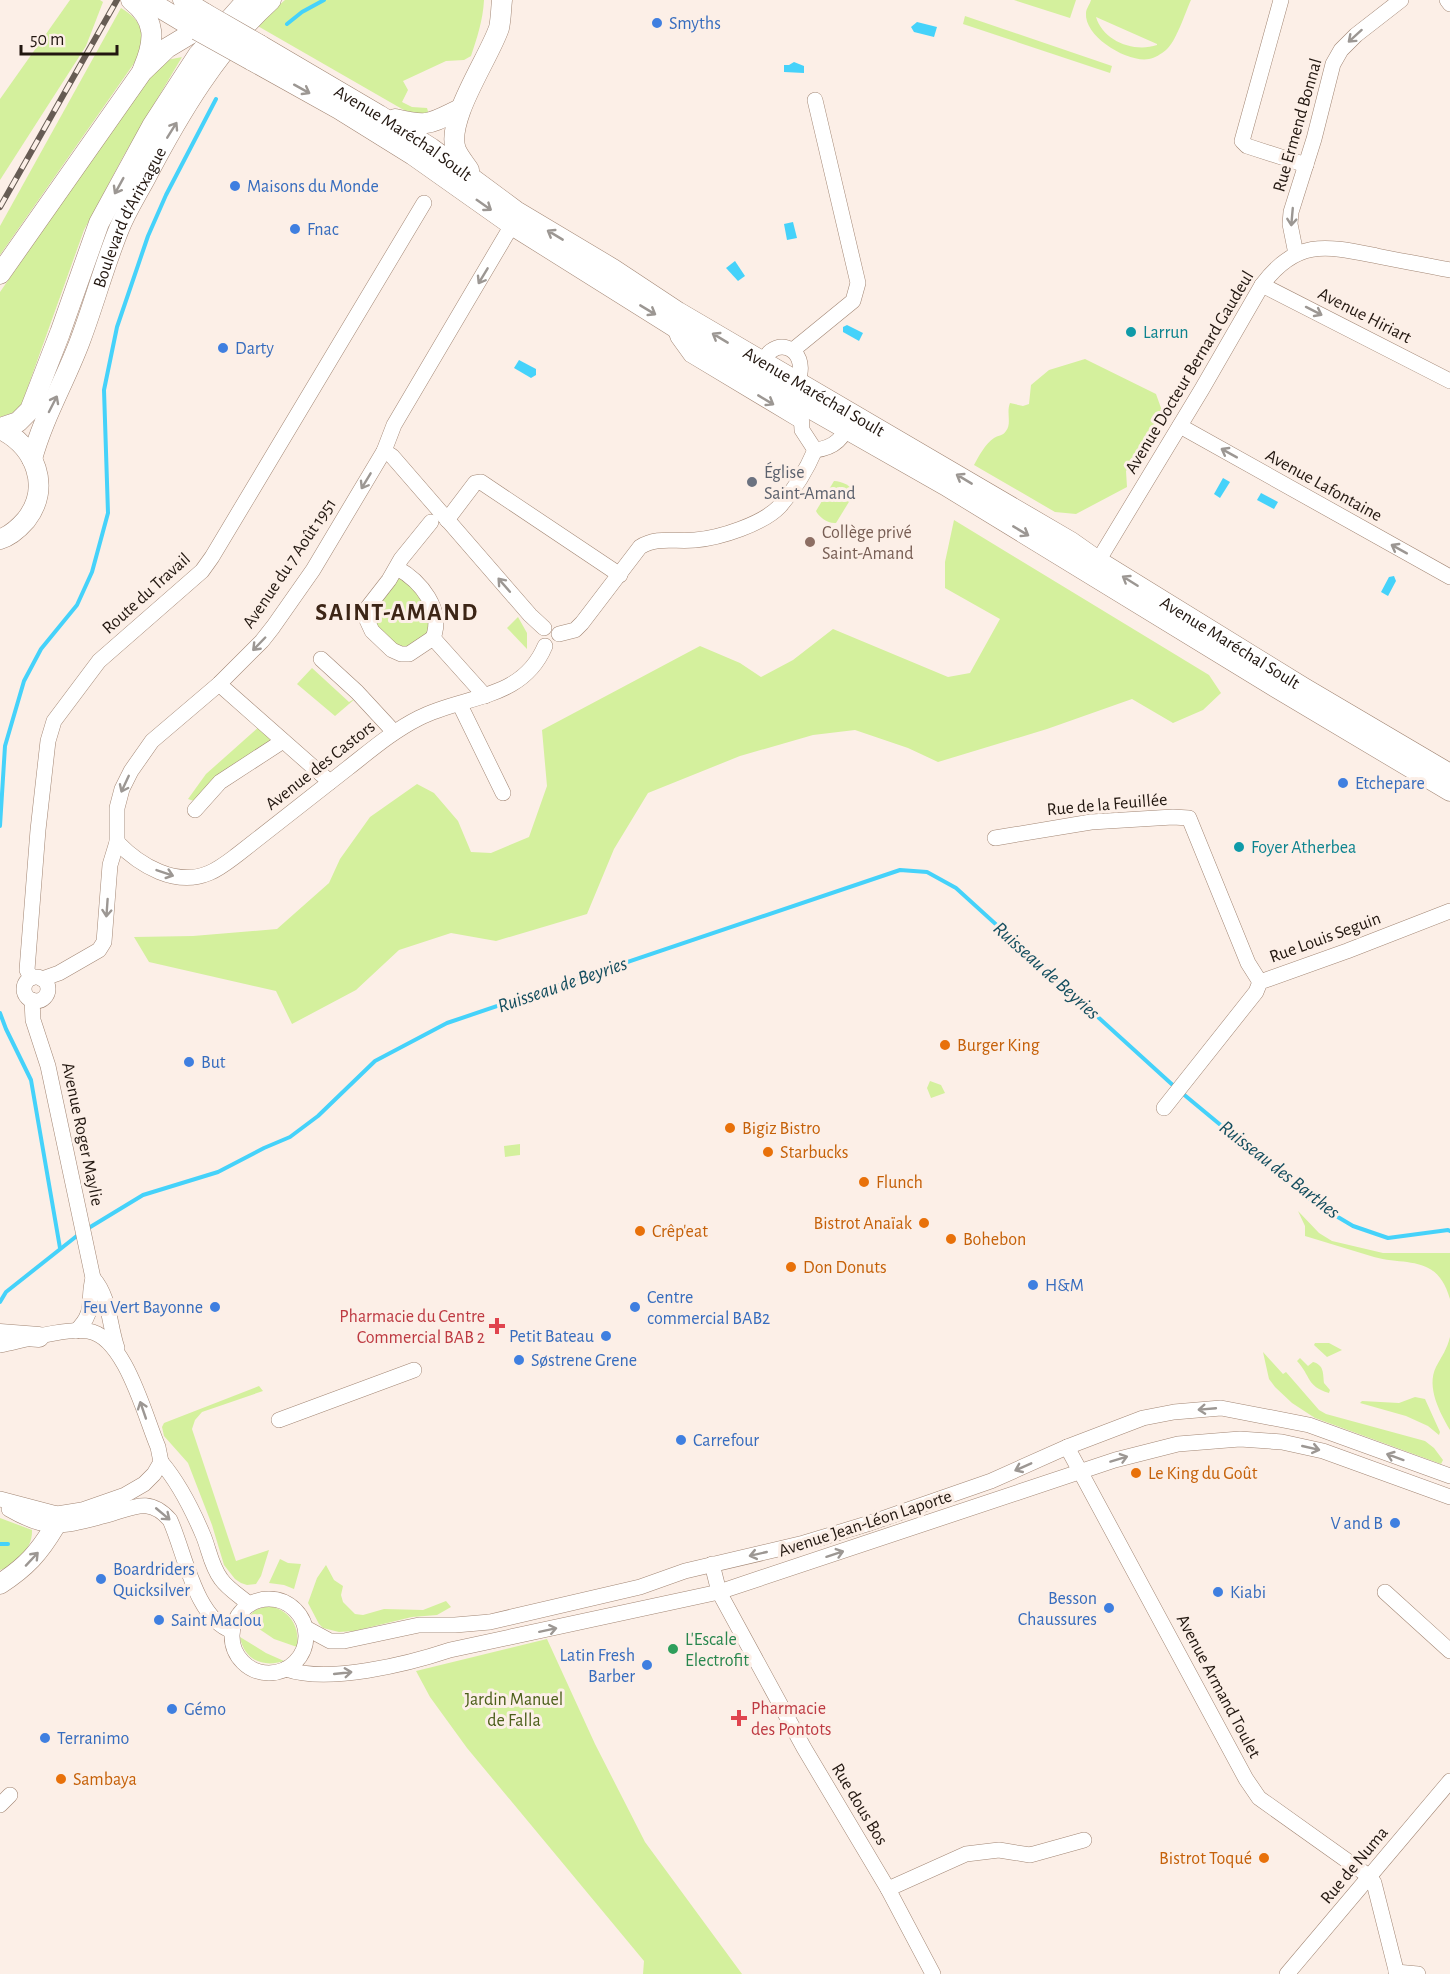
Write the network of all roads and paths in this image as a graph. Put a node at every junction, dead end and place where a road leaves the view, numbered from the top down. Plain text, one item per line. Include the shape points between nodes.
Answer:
1 (183, 0) edge
2 (247, 0) edge
3 (271, 0) edge
4 (502, 0) edge
5 (1281, 0) edge
6 (1401, 0) edge
7 (1448, 0) edge
8 (138, 1) edge
9 (1450, 4) edge
10 (201, 22) junction
11 (256, 53) junction
12 (142, 72) junction
13 (815, 100) dead end
14 (460, 109) junction
15 (379, 115) junction
16 (1306, 165) junction
17 (475, 179) junction
18 (424, 203) dead end
19 (512, 225) junction
20 (1296, 254) junction
21 (1450, 270) edge
22 (0, 274) edge
23 (1262, 285) junction
24 (674, 326) junction
25 (793, 350) junction
26 (761, 371) junction
27 (1450, 381) edge
28 (797, 383) junction
29 (801, 412) junction
30 (849, 421) junction
31 (1180, 426) junction
32 (0, 429) edge
33 (815, 450) junction
34 (384, 451) junction
35 (33, 459) junction
36 (447, 520) junction
37 (431, 522) dead end
38 (2, 541) edge
39 (1098, 561) junction
40 (397, 568) junction
41 (620, 575) junction
42 (1450, 577) edge
43 (544, 628) junction
44 (560, 634) junction
45 (433, 638) junction
46 (545, 646) junction
47 (321, 659) dead end
48 (219, 684) junction
49 (485, 696) junction
50 (460, 705) junction
51 (394, 732) junction
52 (283, 741) junction
53 (1450, 774) edge
54 (330, 782) junction
55 (1450, 791) edge
56 (503, 792) dead end
57 (195, 810) dead end
58 (995, 837) dead end
59 (117, 842) junction
60 (1450, 911) edge
61 (36, 978) junction
62 (1260, 982) junction
63 (32, 1000) joint
64 (1164, 1108) dead end
65 (93, 1278) junction
66 (75, 1331) junction
67 (0, 1334) edge
68 (39, 1337) junction
69 (0, 1345) edge
70 (122, 1359) junction
71 (414, 1370) dead end
72 (279, 1420) dead end
73 (1067, 1447) junction
74 (160, 1462) junction
75 (1082, 1472) junction
76 (1450, 1476) edge
77 (1450, 1497) edge
78 (0, 1499) edge
79 (55, 1526) junction
80 (712, 1564) junction
81 (0, 1584) edge
82 (719, 1592) junction
83 (1385, 1592) dead end
84 (249, 1604) junction
85 (306, 1628) junction
86 (232, 1631) junction
87 (1450, 1651) edge
88 (285, 1670) junction
89 (1450, 1781) edge
90 (1084, 1840) dead end
91 (1370, 1877) junction
92 (888, 1889) junction
93 (1397, 1973) edge
94 (933, 1974) edge
95 (1287, 1974) edge
96 (1418, 1974) edge

1 - 10 main road
2 -> 32 main road, Boulevard d'Aritxague via 198,56 152,126 99,223 30,410 18,422
35 -> 3 main road, Boulevard d'Aritxague via 39,431 80,342 124,218 170,132 214,66 248,20
4 - 14 main road via 496,35
5 - 16 street via 1242,141
6 -> 16 street, Rue Ermend Bonnal via 1341,50 1333,64
7 - 9 street
8 - 10 main road
8 - 12 main road via 152,28 152,49
10 - 11 main road, bridge
10 - 12 main road
11 - 15 main road, Avenue Maréchal Soult
11 -> 19 main road
12 - 22 main road
13 - 25 street via 858,283 853,301
14 - 15 main road via 422,125
14 - 17 main road via 456,149
15 - 17 main road, Avenue Maréchal Soult
16 -> 20 street, Rue Ermend Bonnal via 1291,212
26 -> 17 main road, Avenue Maréchal Soult via 678,312 516,211
18 - 61 street, Route du Travail via 212,557 202,571 99,661 54,721 48,741 27,970
19 -> 24 main road
19 -> 34 street, Avenue du 7 Août 1951 via 394,425
20 - 21 street, Avenue Docteur Bernard Gaudeul via 1335,248
20 - 23 street, Avenue Docteur Bernard Gaudeul via 1273,270
23 -> 27 street, Avenue Hiriart
23 - 31 street, Avenue Docteur Bernard Gaudeul
24 - 26 main road
24 -> 29 street via 691,355
25 - 26 street via 771,350
25 - 28 street via 801,365
26 - 28 main road, Avenue Maréchal Soult
26 - 29 main road
28 - 30 main road, Avenue Maréchal Soult
29 - 30 main road
29 - 33 street via 802,430
30 - 33 street via 839,441
39 -> 30 main road, Avenue Maréchal Soult via 1071,542
30 -> 55 main road via 945,485
31 - 39 street, Avenue Docteur Bernard Gaudeul
42 -> 31 street, Avenue Lafontaine
32 - 35 main road via 24,445
33 - 41 street via 779,507 763,518 710,538 651,541 640,547
34 - 36 street
34 -> 48 street, Avenue du 7 Août 1951 via 313,570 273,627
35 - 38 main road via 37,472 36,501 20,528
36 - 41 street via 475,483 481,482
43 -> 36 street
37 - 40 street
53 -> 39 main road, Avenue Maréchal Soult
40 - 45 street via 433,604
40 - 45 street via 368,607 366,618 372,631 392,651 401,654 409,654
41 - 44 street via 575,630
43 - 44 street via 553,627
43 - 46 street via 539,636
44 - 46 street via 556,645
45 - 49 street
46 - 49 street, Avenue des Castors via 536,663 511,685
47 - 51 street
48 - 52 street
48 -> 59 street, Avenue du 7 Août 1951 via 152,741 136,765 122,789 117,808
49 - 50 street, Avenue des Castors
50 - 51 street, Avenue des Castors via 432,712
50 - 56 street
51 - 54 street, Avenue des Castors
52 - 54 street
52 - 57 street via 220,782
59 -> 54 street, Avenue des Castors via 143,863 177,878 210,873
58 - 62 street, Rue de la Feuillée via 1091,822 1189,818 1248,963
59 -> 61 street, Avenue du 7 Août 1951 via 110,865 104,942 99,950 59,973
60 - 62 street, Rue Louis Seguin
61 - 63 street, Route du Travail via 25,983 24,991
62 - 64 street, Rue Louis Seguin
63 - 65 street, Avenue Roger Maylie via 33,1020 48,1066
65 - 66 street, Avenue Roger Maylie via 88,1318
65 - 70 street, Avenue Roger Maylie via 108,1308
66 - 68 street
66 - 70 street via 96,1333
67 - 68 main road
68 - 69 street
74 -> 70 street, Avenue Roger Maylie via 158,1447
71 - 72 street
73 - 75 street, Avenue Armand Toulet
76 -> 73 street, Avenue Jean-Léon Laporte via 1309,1425 1221,1408 1143,1418
73 -> 80 street, Avenue Jean-Léon Laporte via 991,1481 903,1512 804,1543
74 - 78 street via 144,1484 82,1510 57,1514
74 - 84 street via 174,1477 221,1579
75 -> 77 street, Avenue Jean-Léon Laporte via 1161,1447 1240,1439 1282,1442 1323,1451
82 -> 75 street, Avenue Jean-Léon Laporte
75 - 91 street, Avenue Armand Toulet via 1259,1798
78 - 79 street via 10,1510
81 -> 79 main road via 21,1571
79 -> 86 street via 108,1515 133,1505 163,1512 178,1536 201,1600 212,1618
80 - 82 street, Rue dous Bos
80 - 85 street, Avenue Jean-Léon Laporte via 640,1587 490,1622 418,1625 344,1641 330,1641
88 -> 82 street, Avenue Jean-Léon Laporte via 318,1676 351,1672
82 - 92 street, Rue dous Bos via 804,1748
83 - 87 street
84 - 85 street via 278,1599 297,1611
84 - 86 street via 235,1619
85 - 88 street via 304,1649
86 - 88 street via 235,1651 247,1666 256,1671
89 - 91 street, Rue de Numa
90 - 92 street via 1030,1855 999,1850 966,1854
91 - 93 street
91 - 95 street, Rue de Numa
92 - 94 street, Rue dous Bos
93 - 96 street

